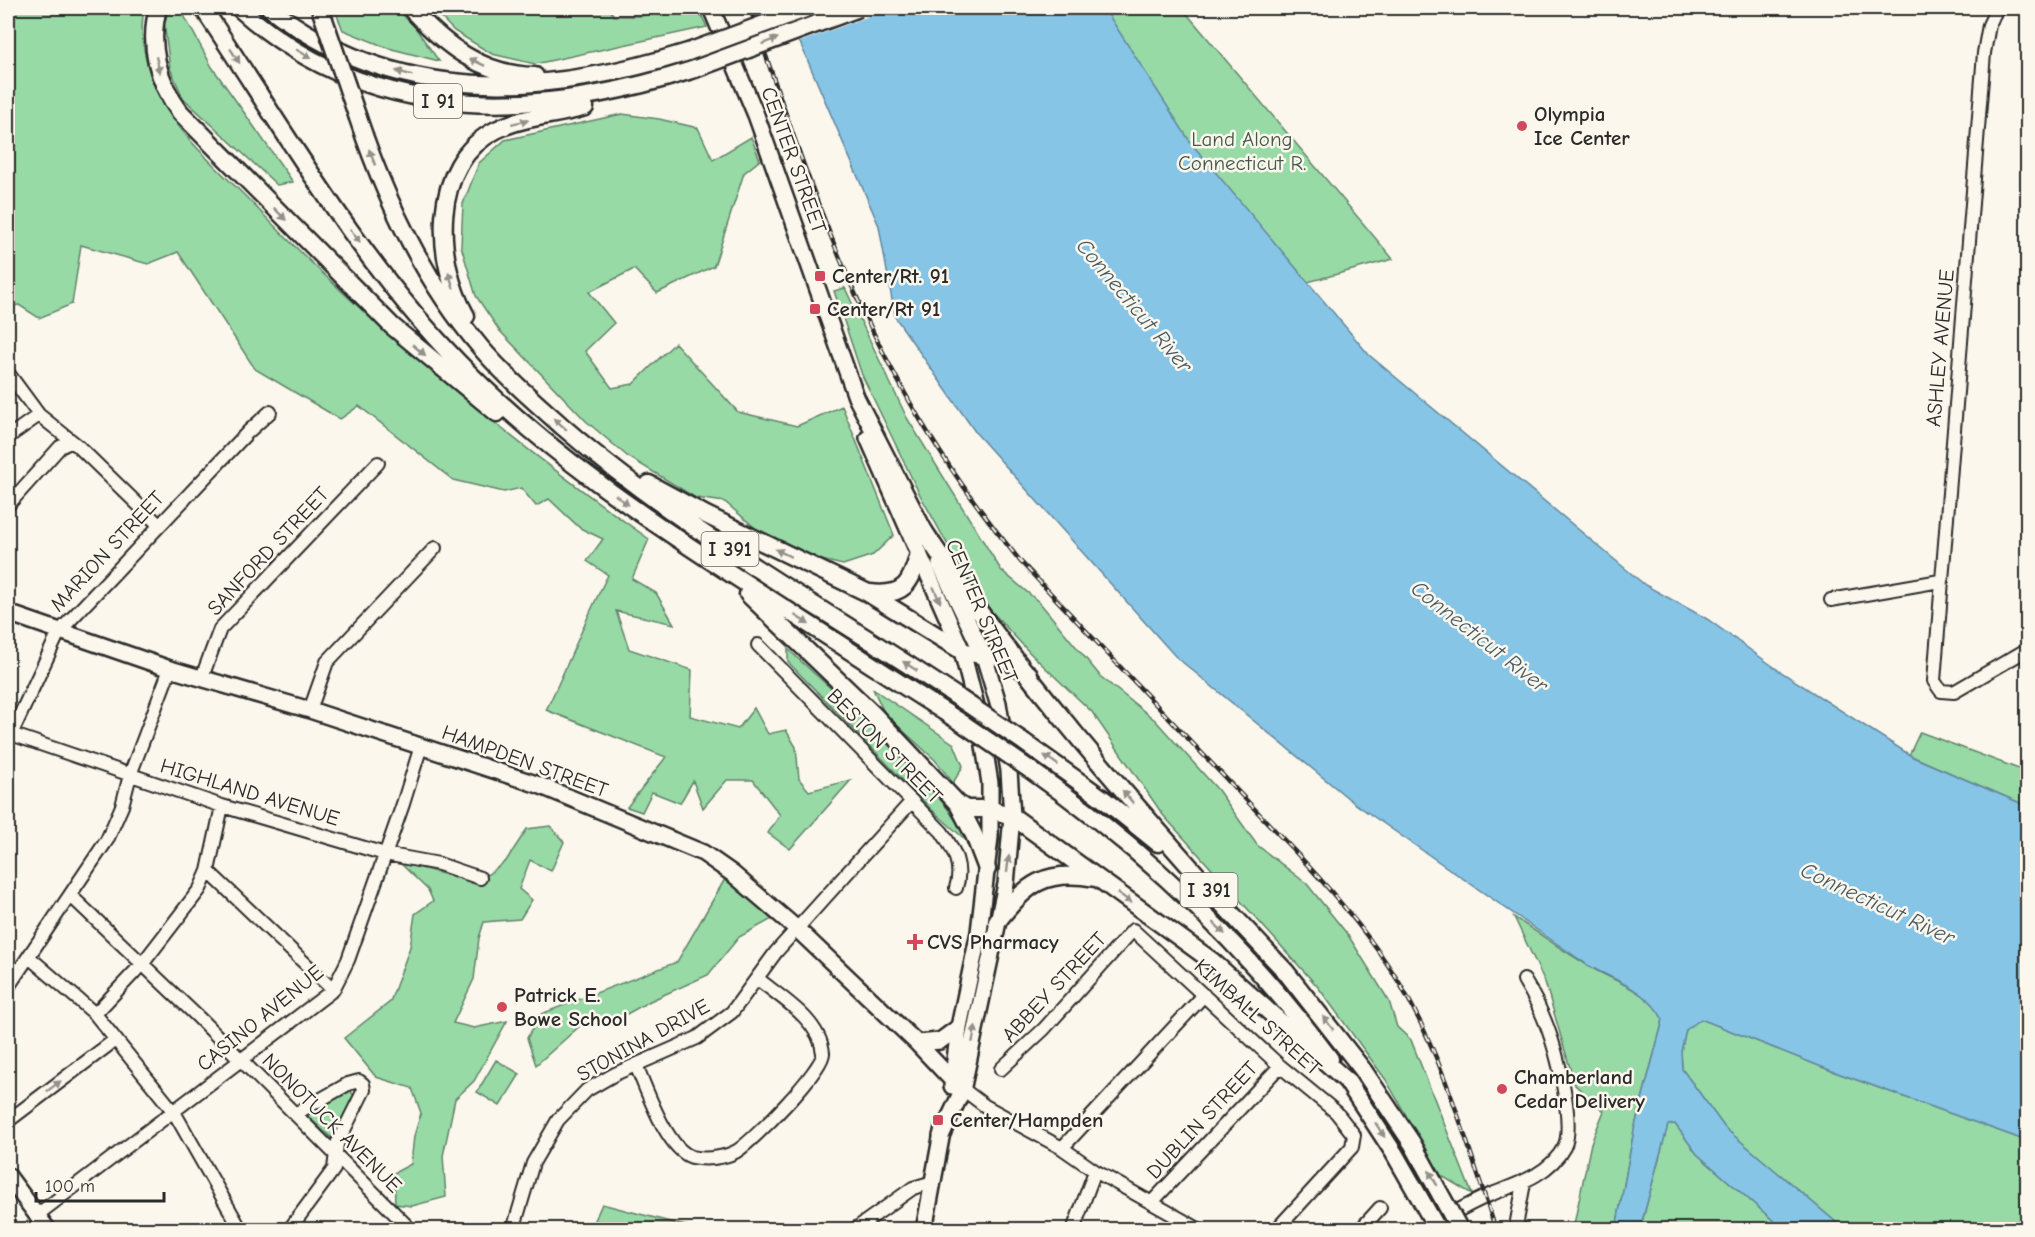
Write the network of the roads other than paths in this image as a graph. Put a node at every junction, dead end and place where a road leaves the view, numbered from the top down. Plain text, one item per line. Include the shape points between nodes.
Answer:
1 (158, 8) edge
2 (203, 8) edge
3 (239, 8) edge
4 (270, 8) edge
5 (320, 8) edge
6 (410, 8) edge
7 (711, 8) edge
8 (808, 8) edge
9 (859, 8) edge
10 (1997, 8) edge
11 (637, 66) junction
12 (658, 81) junction
13 (8, 373) edge
14 (514, 382) junction
15 (856, 397) junction
16 (270, 412) dead end
17 (39, 415) junction
18 (8, 437) edge
19 (70, 442) junction
20 (581, 442) junction
21 (378, 463) dead end
22 (576, 464) junction
23 (8, 505) edge
24 (159, 525) junction
25 (924, 531) junction
26 (435, 548) dead end
27 (919, 553) junction
28 (714, 563) junction
29 (1940, 581) junction
30 (866, 592) junction
31 (1830, 600) dead end
32 (8, 613) edge
33 (59, 632) junction
34 (758, 645) dead end
35 (2028, 649) edge
36 (962, 651) junction
37 (984, 656) junction
38 (170, 669) junction
39 (1029, 674) junction
40 (202, 677) junction
41 (310, 710) junction
42 (9, 738) edge
43 (421, 746) junction
44 (130, 775) junction
45 (912, 801) junction
46 (958, 804) junction
47 (222, 806) junction
48 (989, 809) junction
49 (1012, 816) junction
50 (385, 854) junction
51 (987, 869) junction
52 (208, 871) junction
53 (480, 878) dead end
54 (1100, 879) junction
55 (956, 888) dead end
56 (70, 895) junction
57 (1222, 903) junction
58 (998, 922) junction
59 (797, 929) junction
60 (1133, 930) joint
61 (29, 957) junction
62 (143, 963) junction
63 (758, 980) junction
64 (1524, 980) dead end
65 (8, 987) edge
66 (333, 990) junction
67 (1204, 995) junction
68 (95, 1014) junction
69 (959, 1027) junction
70 (115, 1040) junction
71 (917, 1043) junction
72 (241, 1059) junction
73 (636, 1065) junction
74 (1280, 1066) junction
75 (1001, 1069) dead end
76 (1347, 1081) junction
77 (958, 1086) junction
78 (174, 1112) junction
79 (295, 1114) junction
80 (8, 1121) edge
81 (1062, 1148) junction
82 (337, 1156) junction
83 (1095, 1171) junction
84 (8, 1176) edge
85 (933, 1182) junction
86 (1524, 1183) junction
87 (1153, 1201) junction
88 (1380, 1208) dead end
89 (38, 1215) junction
90 (48, 1230) edge
91 (241, 1230) edge
92 (289, 1230) edge
93 (411, 1230) edge
94 (513, 1230) edge
95 (854, 1230) edge
96 (924, 1230) edge
97 (1073, 1230) edge
98 (1200, 1230) edge
99 (1276, 1230) edge
100 (1360, 1230) edge
101 (1422, 1230) edge
102 (1438, 1230) edge
103 (1460, 1230) edge
104 (1519, 1230) edge

1 -> 22 highway via 154,36 158,67 166,91 185,118 409,341 507,422
2 -> 22 highway via 344,220 404,302 481,385
3 -> 12 highway, I 91 via 280,39 332,70 377,87 439,101 485,105 547,103
11 -> 4 highway, I 91 via 532,85 486,86 441,81 352,56
14 -> 5 highway, bridge via 477,343 429,276 393,208
11 -> 6 highway via 539,76 502,72 457,52
7 - 15 main road, CENTER STREET via 756,115
8 - 11 highway, I 91, bridge via 688,52
12 -> 9 highway, I 91, bridge
10 - 29 street, ASHLEY AVENUE via 1984,53
14 -> 12 highway via 466,316 450,278 444,226 457,171 474,146 499,129 596,104
13 - 17 street
20 -> 14 highway, I 391
15 - 25 main road, CENTER STREET
15 - 27 main road, CENTER STREET via 860,418
16 - 24 street, MARION STREET
17 - 18 street
17 - 19 street
19 - 23 street via 60,447
19 - 24 street
30 -> 20 highway via 693,509
57 -> 20 highway, I 391, bridge via 1128,819 1024,742 681,517
21 - 40 street, SANFORD STREET via 220,629
22 -> 28 highway, I 391
24 - 33 street, MARION STREET
25 - 37 main road, CENTER STREET
25 - 39 highway via 965,594
26 - 41 street via 327,662
27 - 30 highway via 913,577 897,592
27 -> 36 main road, CENTER STREET
28 - 46 highway via 873,714
28 -> 76 highway, I 391, bridge via 965,725 1119,836 1190,899 1275,990
29 - 31 street
29 - 35 street, ASHLEY AVENUE via 1932,672 1942,691 1954,692
30 - 36 highway
32 - 33 main road, HAMPDEN STREET
33 - 38 main road, HAMPDEN STREET
33 - 42 street, MARION STREET
34 - 45 street, BESTON STREET
36 - 37 highway
36 - 48 main road, CENTER STREET via 980,720 990,783
37 - 39 highway via 1002,657
37 - 49 main road, CENTER STREET via 1004,734
38 - 40 main road, HAMPDEN STREET
38 - 44 street
57 -> 39 highway
40 - 41 main road, HAMPDEN STREET
41 - 43 main road, HAMPDEN STREET
42 - 44 street, HIGHLAND AVENUE
43 - 50 street, CASINO AVENUE
43 - 59 main road, HAMPDEN STREET via 539,785 703,853 733,873
44 - 47 street, HIGHLAND AVENUE
44 - 56 street via 111,832
45 - 55 street, BESTON STREET via 955,851 959,864
45 - 59 street, STONINA DRIVE
46 - 48 highway via 976,811
46 - 51 highway
47 - 50 street, HIGHLAND AVENUE
47 - 52 street
48 - 49 highway
48 - 51 main road, CENTER STREET
49 - 54 highway
58 -> 49 main road, CENTER STREET
50 - 53 street, HIGHLAND AVENUE via 439,864
50 - 66 street, CASINO AVENUE via 348,960
51 - 69 main road, CENTER STREET via 979,932
52 - 62 street via 200,889
52 - 66 street
54 - 58 highway via 1069,874 1041,880 1027,887
54 -> 76 highway via 1212,961
56 - 61 street
56 - 62 street, NONOTUCK AVENUE
103 -> 57 highway, I 391, bridge via 1412,1143 1363,1070 1307,996
77 -> 58 main road, CENTER STREET
59 - 63 street, STONINA DRIVE
59 - 71 main road, HAMPDEN STREET
60 - 67 street, KIMBALL STREET
60 - 75 street, ABBEY STREET via 1044,1029
61 - 65 street
61 - 68 street
62 - 68 street
62 - 72 street, NONOTUCK AVENUE
63 - 73 street, STONINA DRIVE via 732,1012 712,1028
63 - 73 street via 806,1018 819,1036 823,1055 812,1076 736,1152 719,1158 691,1157 675,1143 662,1122
64 - 86 street via 1542,1009 1551,1036 1566,1097 1568,1126 1565,1147
66 - 72 street, CASINO AVENUE
67 - 74 street, KIMBALL STREET
67 - 81 street
68 - 70 street
69 - 71 main road via 940,1041
69 - 77 main road, CENTER STREET
70 - 78 street
80 -> 70 street
71 - 77 main road, HAMPDEN STREET
72 - 78 street, CASINO AVENUE
72 - 79 street, NONOTUCK AVENUE
73 - 94 street, STONINA DRIVE via 587,1090 558,1120 533,1163
74 - 87 street, DUBLIN STREET
74 - 99 street, KIMBALL STREET via 1336,1112 1354,1135 1352,1147
76 -> 102 highway, I 391, bridge
77 - 81 street via 1006,1119
77 - 85 main road, CENTER STREET via 941,1136
78 - 89 street, CASINO AVENUE
78 - 91 street
79 - 82 street, NONOTUCK AVENUE
79 - 82 street via 348,1084 363,1084 337,1144
81 - 83 street
82 - 92 street via 334,1169
82 - 93 street, NONOTUCK AVENUE
83 - 87 street
83 - 97 street
84 - 89 main road
85 - 95 street via 913,1188
85 - 96 main road, CENTER STREET
86 - 101 street via 1492,1194
86 - 104 street
87 - 98 street
88 - 100 street
89 - 90 main road

